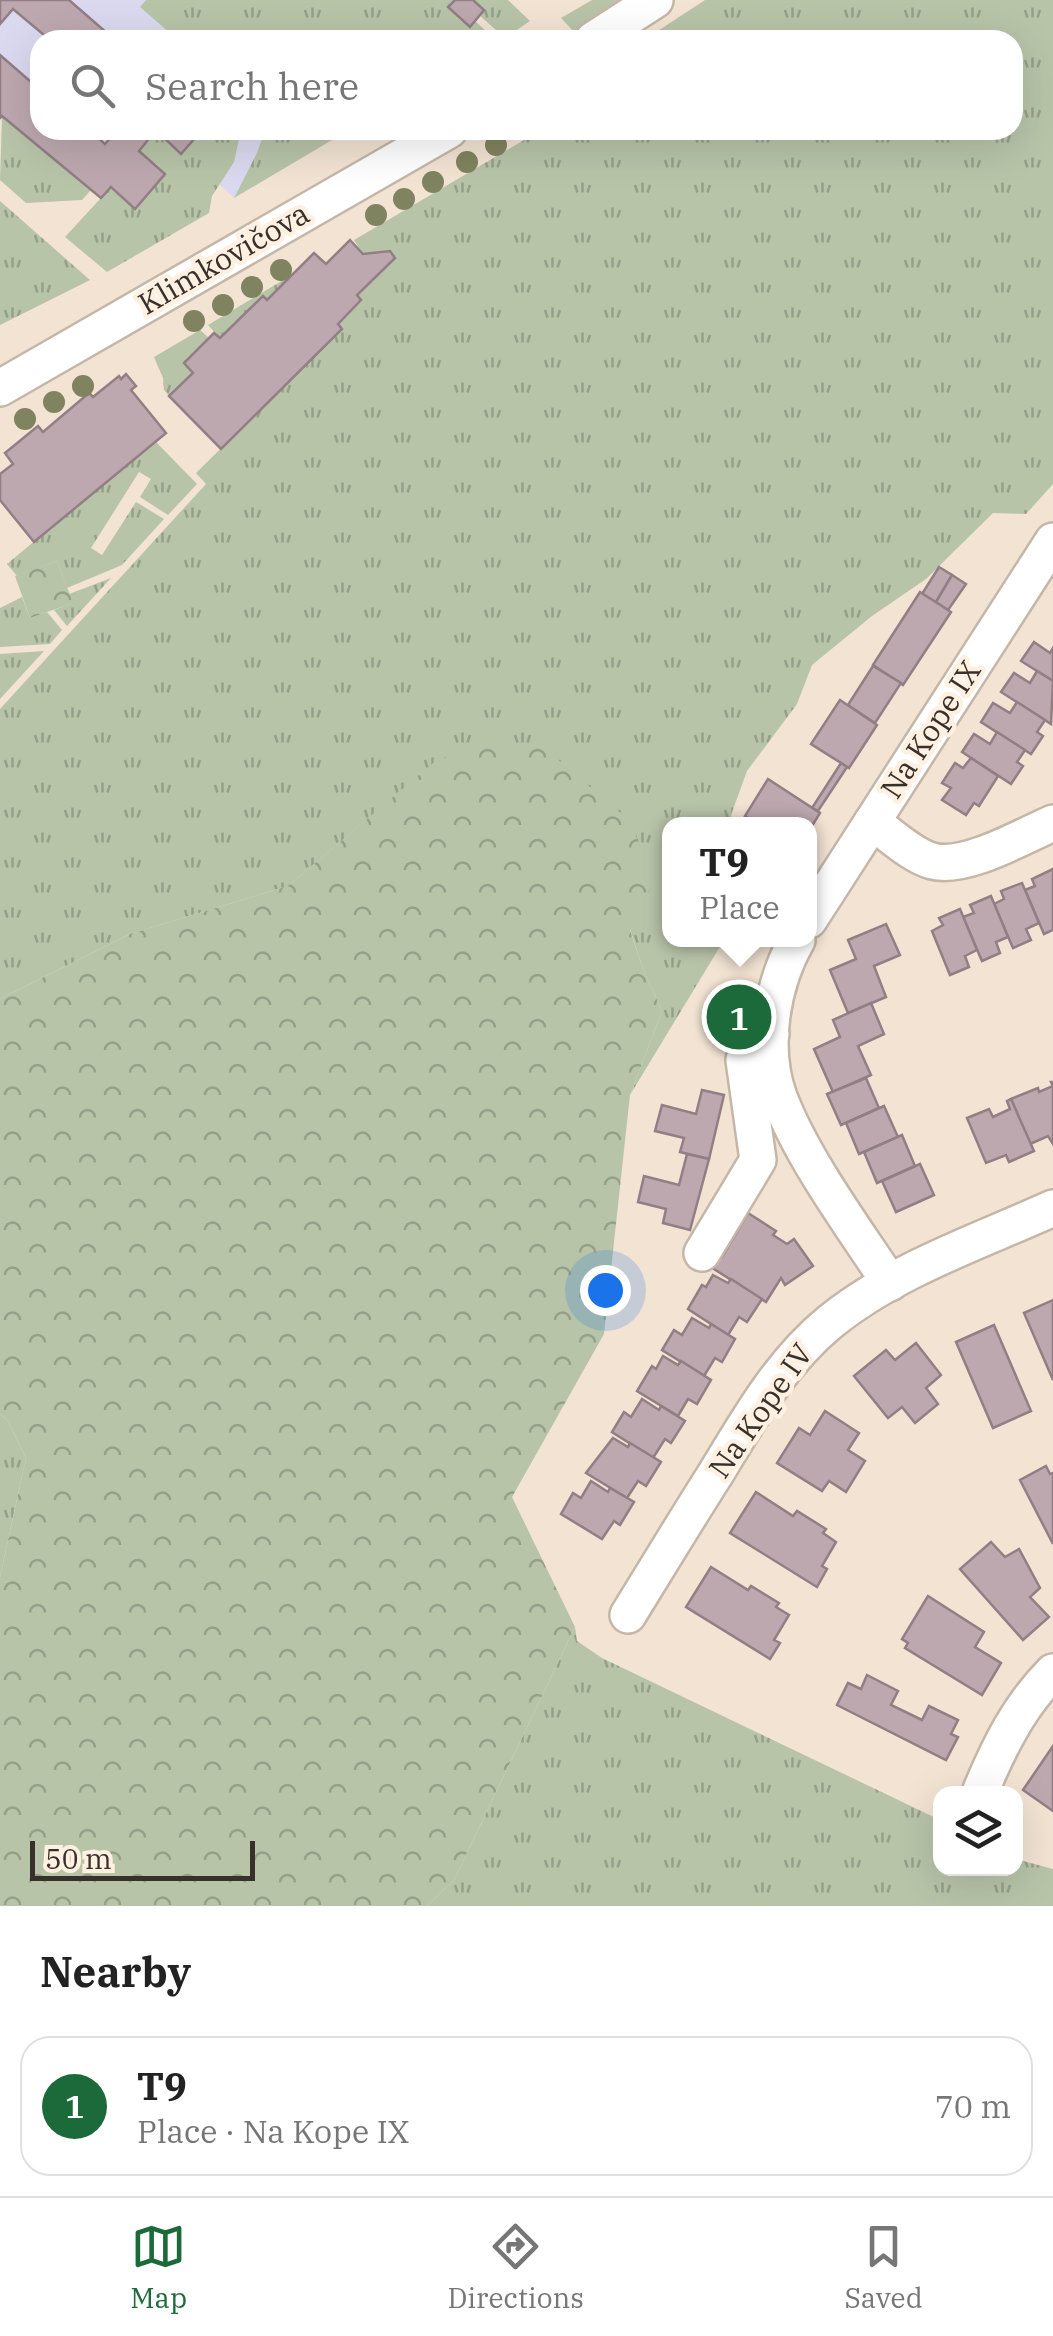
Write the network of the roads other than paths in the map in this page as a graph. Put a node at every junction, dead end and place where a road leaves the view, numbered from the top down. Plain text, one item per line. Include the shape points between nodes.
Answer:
1 (655, 0) edge
2 (608, 30) edge
3 (432, 140) edge
4 (0, 388) edge
5 (1053, 541) edge
6 (872, 822) junction
7 (1053, 823) edge
8 (817, 908) edge
9 (794, 947) edge
10 (771, 1034) junction
11 (1053, 1208) edge
12 (702, 1252) dead end
13 (890, 1283) junction
14 (628, 1616) dead end
15 (1053, 1672) edge
16 (982, 1786) edge

1 - 2 street
3 - 4 street, Klimkovičova
5 - 6 street, Na Kope IX
6 - 7 street via 925,858 943,862
6 - 8 street, Na Kope IX
9 - 10 street via 779,976
10 - 12 street via 744,1060 758,1160
10 - 13 street via 778,1094 789,1120
11 - 13 street, Na Kope IV
13 - 14 street, Na Kope IV via 829,1323 789,1363
15 - 16 street via 1023,1708

